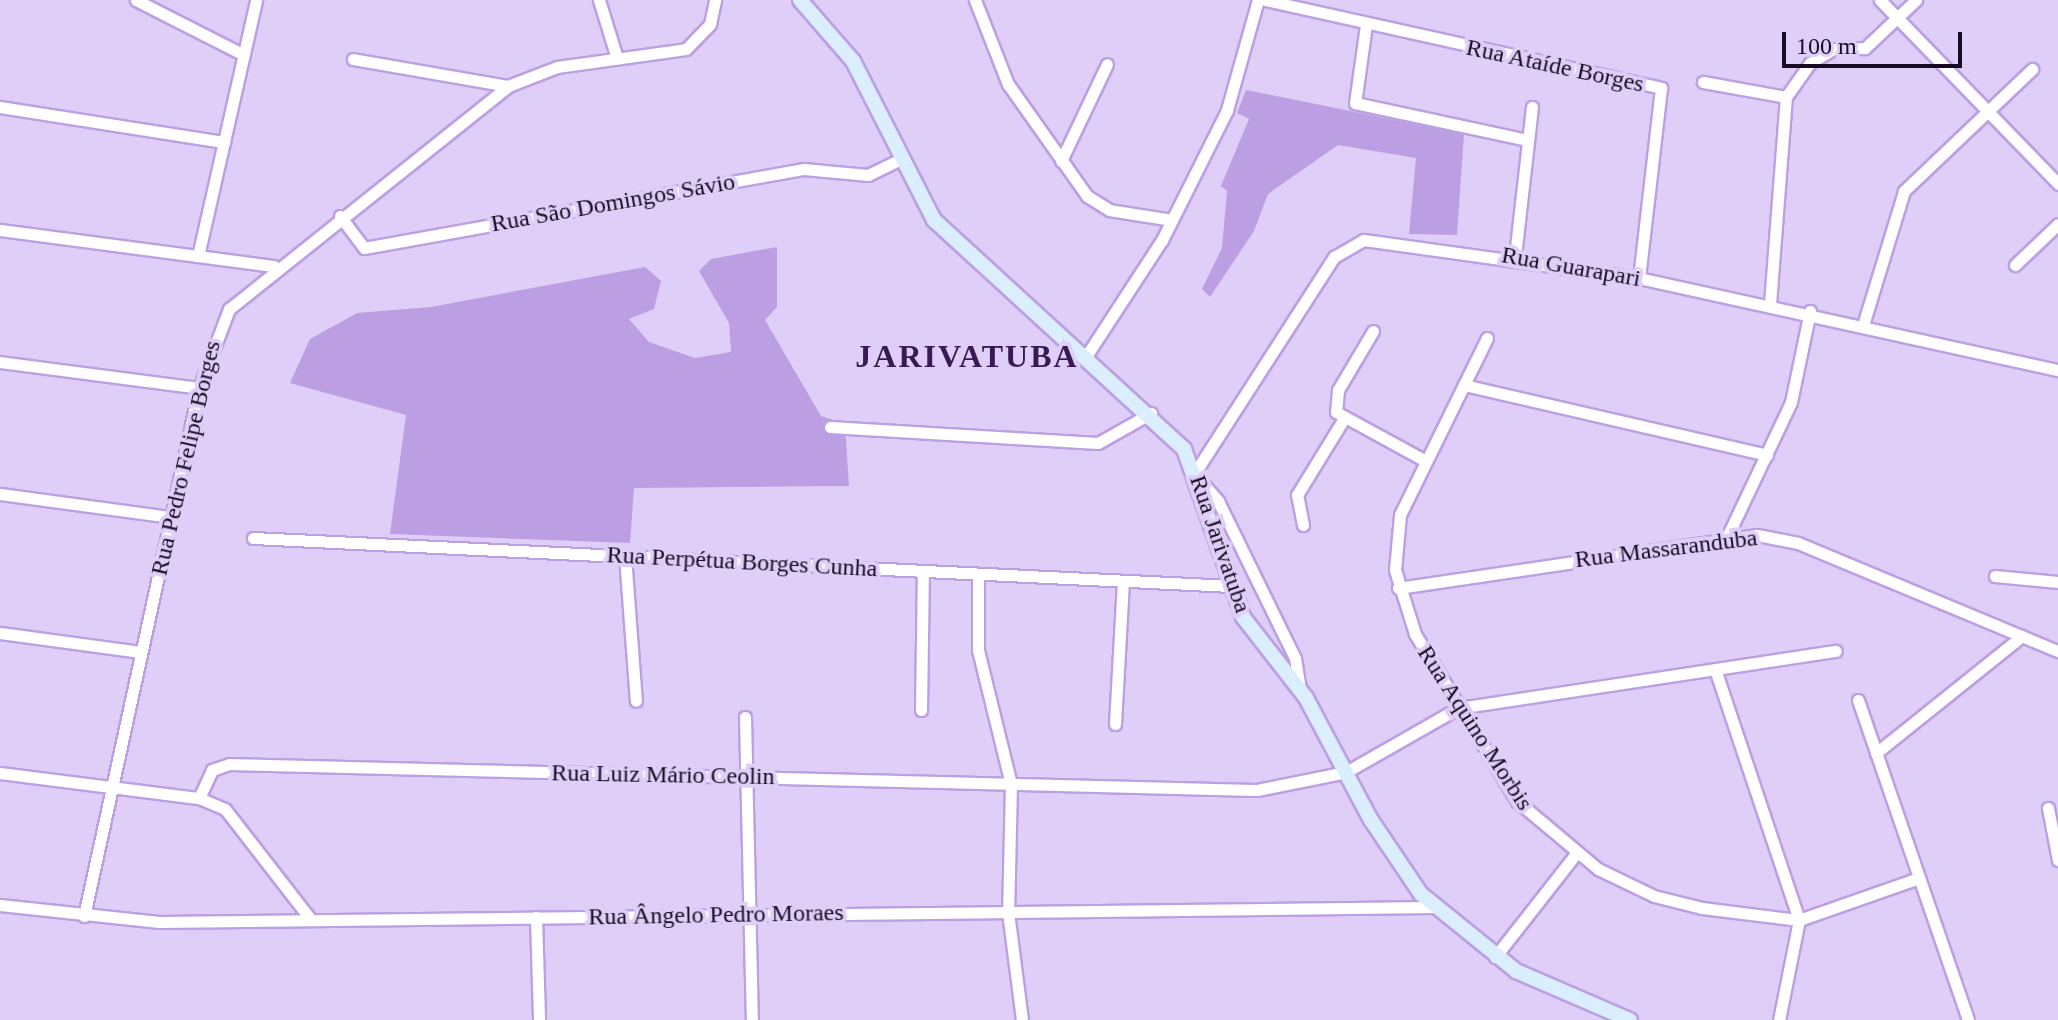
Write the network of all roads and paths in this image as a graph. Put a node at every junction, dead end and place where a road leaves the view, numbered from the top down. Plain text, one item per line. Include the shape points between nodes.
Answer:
1 (136, 0) edge
2 (256, 0) edge
3 (599, 0) edge
4 (715, 0) edge
5 (800, 0) edge
6 (975, 0) edge
7 (1258, 0) edge
8 (1265, 0) edge
9 (1880, 0) edge
10 (1916, 0) edge
11 (1897, 17) junction
12 (1366, 25) junction
13 (244, 55) junction
14 (617, 58) junction
15 (353, 59) dead end
16 (1107, 64) dead end
17 (2032, 69) dead end
18 (1703, 82) dead end
19 (508, 86) junction
20 (1786, 97) junction
21 (0, 107) edge
22 (1532, 107) dead end
23 (1987, 111) junction
24 (1528, 140) junction
25 (224, 142) junction
26 (899, 160) junction
27 (1061, 161) junction
28 (2058, 184) edge
29 (340, 216) junction
30 (1172, 220) junction
31 (2058, 224) edge
32 (0, 230) edge
33 (198, 256) junction
34 (1515, 256) junction
35 (2015, 265) dead end
36 (274, 266) junction
37 (1639, 278) junction
38 (1770, 304) junction
39 (1810, 311) junction
40 (1864, 322) junction
41 (1373, 331) dead end
42 (1487, 338) dead end
43 (1085, 358) junction
44 (0, 362) edge
45 (2058, 370) edge
46 (1464, 385) junction
47 (199, 388) junction
48 (1151, 413) junction
49 (1343, 420) junction
50 (830, 427) dead end
51 (1767, 455) junction
52 (1426, 461) junction
53 (1198, 476) junction
54 (0, 494) edge
55 (171, 517) junction
56 (1303, 525) dead end
57 (1727, 537) junction
58 (253, 538) dead end
59 (625, 556) junction
60 (923, 571) junction
61 (978, 574) junction
62 (1995, 576) dead end
63 (1123, 581) junction
64 (2058, 582) edge
65 (1231, 586) junction
66 (1398, 588) junction
67 (0, 633) edge
68 (2022, 636) junction
69 (1836, 651) dead end
70 (2058, 651) edge
71 (141, 652) junction
72 (1715, 669) junction
73 (1300, 689) junction
74 (1858, 700) dead end
75 (636, 701) dead end
76 (1458, 708) junction
77 (921, 710) dead end
78 (745, 717) dead end
79 (1115, 724) dead end
80 (1876, 753) junction
81 (1346, 772) junction
82 (0, 773) edge
83 (747, 778) junction
84 (1011, 784) junction
85 (112, 787) junction
86 (199, 798) junction
87 (2048, 808) dead end
88 (1575, 855) junction
89 (2058, 860) edge
90 (1919, 878) junction
91 (0, 905) edge
92 (1433, 907) junction
93 (1008, 912) junction
94 (750, 915) junction
95 (84, 916) junction
96 (536, 917) junction
97 (311, 920) junction
98 (1799, 920) junction
99 (1495, 957) junction
100 (539, 1020) edge
101 (752, 1020) edge
102 (1022, 1020) edge
103 (1630, 1020) edge
104 (1779, 1020) edge
105 (1968, 1020) edge

1 - 13 street
2 - 13 street
3 - 14 street
4 - 14 street, Rua Pedro Felipe Borges via 710,24 686,49
5 - 26 main road, Rua Jarivatuba via 853,61
6 - 27 street via 1008,84
7 - 30 street via 1240,77
8 - 12 street, Rua Ataíde Borges
9 - 11 street
10 - 11 street
11 - 20 street via 1865,48 1833,49 1810,63
11 - 23 street
12 - 24 street via 1355,103
12 - 37 street, Rua Ataíde Borges via 1661,88
13 - 25 street
14 - 19 street, Rua Pedro Felipe Borges via 557,67
15 - 19 street
16 - 27 street
17 - 23 street
18 - 20 street
19 - 29 street, Rua Pedro Felipe Borges
20 - 38 street
21 - 25 street
22 - 24 street
23 - 28 street
23 - 40 street via 1904,191
24 - 34 street
25 - 33 street
26 - 29 street, Rua São Domingos Sávio via 868,175 804,169 364,248
26 - 43 main road, Rua Jarivatuba via 940,226
27 - 30 street via 1101,207
29 - 36 street, Rua Pedro Felipe Borges
30 - 43 street
31 - 35 street
32 - 33 street
33 - 36 street
34 - 37 street, Rua Guarapari
34 - 53 street, Rua Guarapari via 1375,240 1341,250
36 - 47 street, Rua Pedro Felipe Borges via 220,322
37 - 38 street, Rua Guarapari
38 - 39 street, Rua Guarapari
39 - 40 street, Rua Guarapari
39 - 51 street via 1796,387
40 - 45 street, Rua Guarapari
41 - 49 street via 1336,396
42 - 46 street, Rua Aquino Morbis
43 - 48 main road, Rua Jarivatuba
44 - 47 street
46 - 51 street
46 - 52 street, Rua Aquino Morbis
47 - 55 street, Rua Pedro Felipe Borges
48 - 50 street via 1098,443
48 - 53 main road, Rua Jarivatuba
49 - 52 street
49 - 56 street via 1297,495
51 - 57 street
52 - 66 street, Rua Aquino Morbis via 1397,527
53 - 65 main road, Rua Jarivatuba
53 - 73 street via 1218,501 1295,658
54 - 55 street
55 - 71 street, Rua Pedro Felipe Borges
57 - 66 street, Rua Massaranduba
57 - 68 street, Rua Massaranduba via 1798,543
58 - 59 street, Rua Perpétua Borges Cunha
59 - 60 street, Rua Perpétua Borges Cunha
59 - 75 street
60 - 61 street, Rua Perpétua Borges Cunha
60 - 77 street
61 - 63 street, Rua Perpétua Borges Cunha
61 - 84 street via 980,662
62 - 64 street
63 - 65 street, Rua Perpétua Borges Cunha
63 - 79 street
65 - 73 main road, Rua Jarivatuba via 1252,632
66 - 76 street, Rua Aquino Morbis via 1415,634
67 - 71 street
68 - 70 street, Rua Massaranduba
68 - 80 street
69 - 72 street
71 - 85 street, Rua Pedro Felipe Borges
72 - 76 street
72 - 98 street
73 - 81 main road, Rua Jarivatuba
74 - 80 street
76 - 81 street, Rua Luiz Mário Ceolin
76 - 88 street, Rua Aquino Morbis via 1517,801
78 - 83 street
80 - 90 street
81 - 84 street, Rua Luiz Mário Ceolin via 1257,790
81 - 92 main road, Rua Jarivatuba
82 - 85 street
83 - 84 street, Rua Luiz Mário Ceolin
83 - 86 street, Rua Luiz Mário Ceolin via 229,764 212,770
83 - 94 street
84 - 93 street
85 - 86 street
85 - 95 street, Rua Pedro Felipe Borges
86 - 97 street via 225,809
87 - 89 street
88 - 98 street, Rua Aquino Morbis via 1677,903
88 - 99 street
90 - 98 street, Rua Aquino Morbis
90 - 105 street
91 - 95 street, Rua Ângelo Pedro Moraes
92 - 93 street, Rua Ângelo Pedro Moraes
92 - 99 main road, Rua Jarivatuba
93 - 94 street, Rua Ângelo Pedro Moraes
93 - 102 street
94 - 96 street, Rua Ângelo Pedro Moraes
94 - 101 street
95 - 97 street, Rua Ângelo Pedro Moraes
96 - 97 street, Rua Ângelo Pedro Moraes
96 - 100 street
98 - 104 street
99 - 103 main road, Rua Jarivatuba via 1562,996

